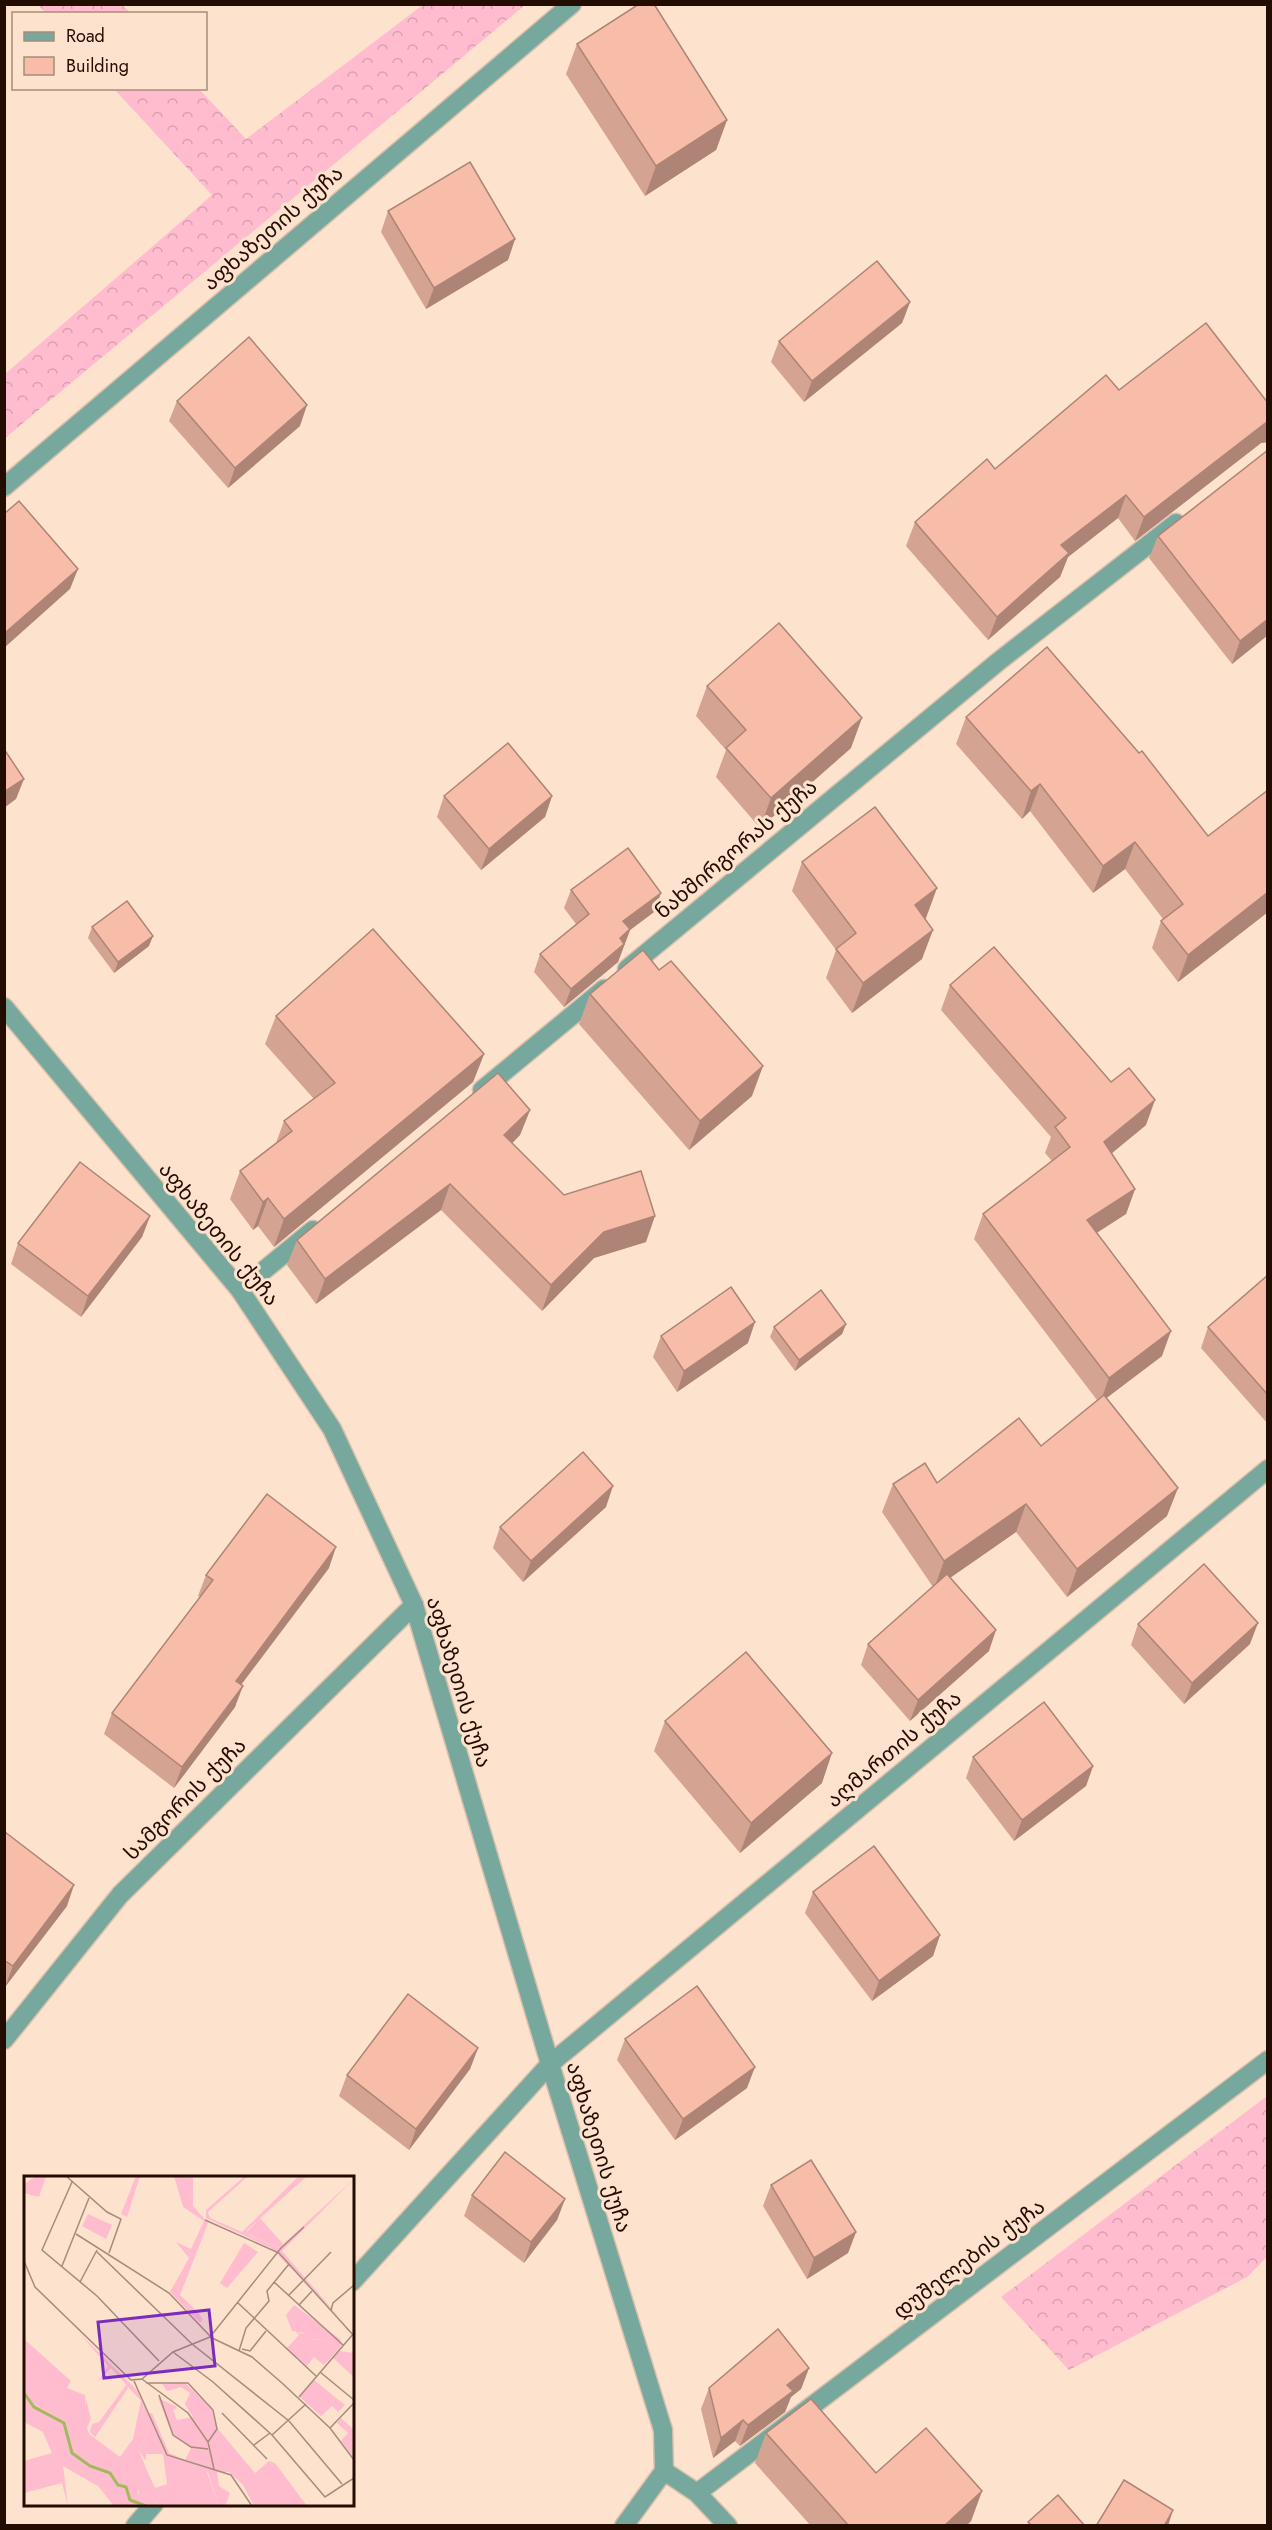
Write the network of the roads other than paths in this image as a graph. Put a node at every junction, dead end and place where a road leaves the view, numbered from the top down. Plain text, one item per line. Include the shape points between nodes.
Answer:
1 (572, 4) edge
2 (4, 488) edge
3 (1194, 509) edge
4 (4, 1007) edge
5 (469, 1100) edge
6 (323, 1222) edge
7 (240, 1290) junction
8 (1268, 1469) edge
9 (414, 1605) junction
10 (4, 2040) edge
11 (1268, 2060) edge
12 (550, 2064) junction
13 (354, 2280) edge
14 (664, 2471) junction
15 (697, 2493) junction
16 (152, 2506) edge
17 (135, 2526) edge
18 (624, 2526) edge
19 (728, 2526) edge

1 - 2 street, აფხაზეთის ქუჩა
3 - 5 street, ნახშირგორას ქუჩა via 999,661
4 - 7 street, აფხაზეთის ქუჩა
6 - 7 street
7 - 9 street, აფხაზეთის ქუჩა via 332,1429
8 - 12 street, აღმართის ქუჩა
9 - 10 street, სამგორის ქუჩა via 120,1895
9 - 12 street, აფხაზეთის ქუჩა
11 - 15 street, დუშელების ქუჩა
12 - 13 street, აღმართის ქუჩა
12 - 14 street, აფხაზეთის ქუჩა via 663,2430
14 - 15 street
14 - 18 street
15 - 19 street
16 - 17 street

